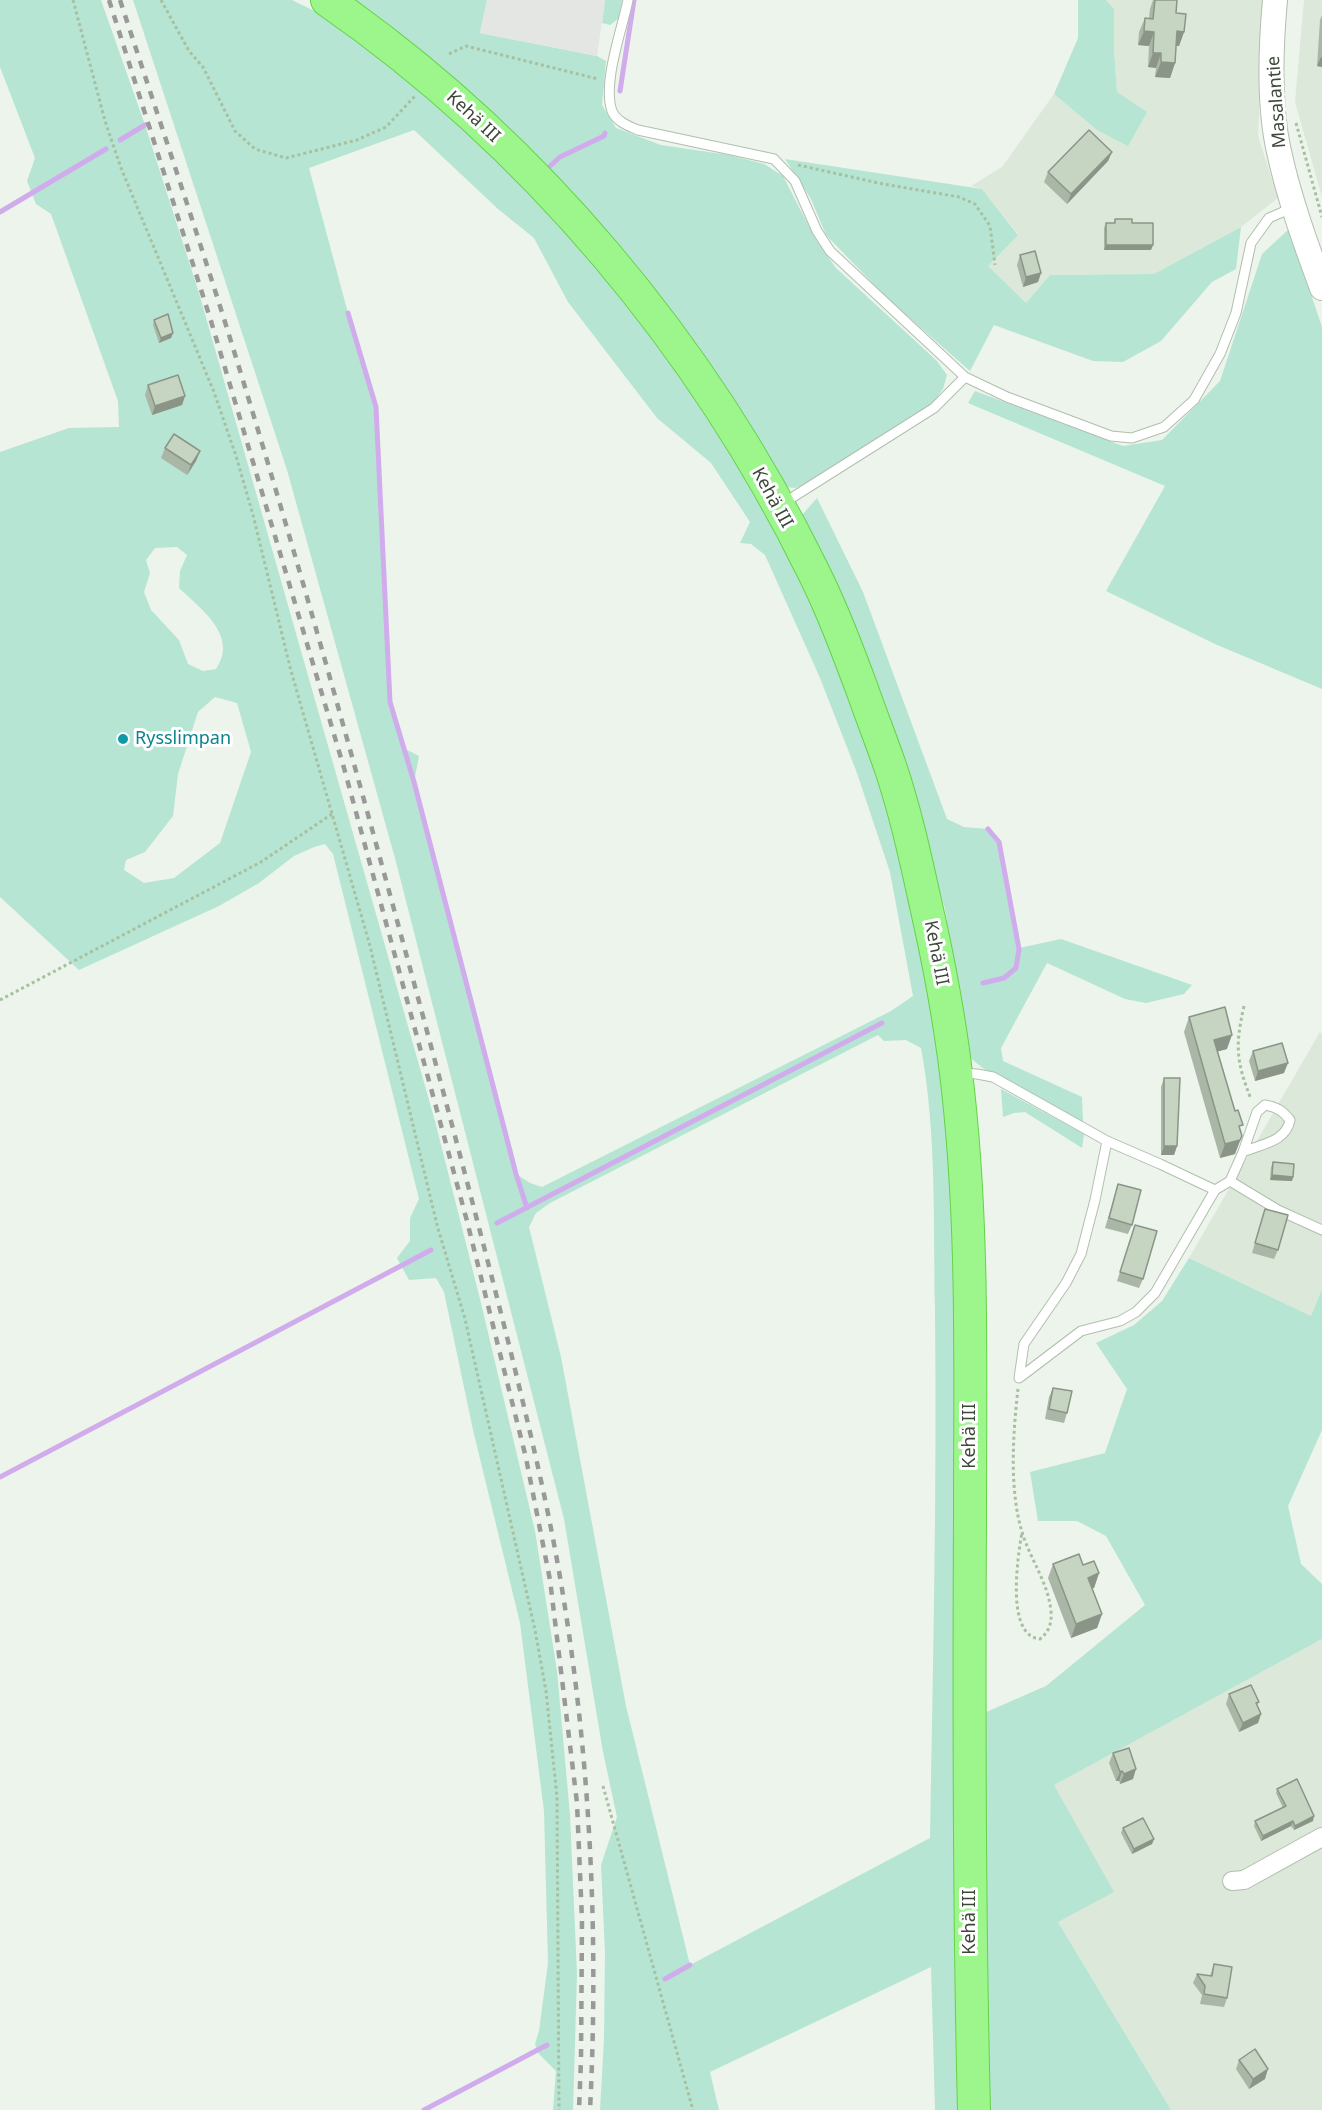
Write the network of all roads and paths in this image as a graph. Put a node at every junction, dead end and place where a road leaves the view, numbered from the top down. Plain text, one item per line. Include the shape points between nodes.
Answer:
1 (73, 0) edge
2 (161, 0) edge
3 (327, 0) edge
4 (628, 0) edge
5 (1275, 0) edge
6 (449, 54) dead end
7 (609, 82) junction
8 (415, 96) dead end
9 (1295, 119) dead end
10 (774, 159) junction
11 (1294, 206) junction
12 (1322, 217) edge
13 (995, 265) dead end
14 (1322, 288) edge
15 (965, 378) junction
16 (778, 507) junction
17 (332, 814) junction
18 (0, 1000) edge
19 (1244, 1006) dead end
20 (956, 1073) junction
21 (1257, 1112) junction
22 (1107, 1141) junction
23 (1243, 1152) junction
24 (1230, 1181) junction
25 (1215, 1190) junction
26 (1322, 1230) edge
27 (1019, 1378) junction
28 (1022, 1532) junction
29 (603, 1785) dead end
30 (1322, 1837) edge
31 (1232, 1881) dead end
32 (559, 2110) edge
33 (693, 2110) edge
34 (974, 2110) edge

1 - 17 path via 105,121 236,456
2 - 8 path via 189,51 203,67 235,131 255,149 286,158 357,140 386,127
3 - 16 highway, Kehä III via 447,93 564,206 660,323 708,391
4 - 7 lane
5 - 11 street, Masalantie via 1272,28 1278,146
6 - 7 path via 466,46
7 - 10 lane via 612,113 624,124
9 - 12 path
10 - 13 path via 959,197 975,204 990,226
10 - 15 lane via 795,181 830,251
11 - 14 street, Masalantie
11 - 15 lane via 1269,218 1251,243 1236,313 1220,354 1194,400 1164,427 1132,438 1111,436
15 - 16 lane via 934,408
16 - 20 highway, Kehä III via 840,631 891,768 938,960
17 - 18 path via 261,862
17 - 32 path via 370,946 437,1225 465,1320 541,1660 557,1797
19 - 21 path via 1238,1032 1239,1063
20 - 22 lane via 993,1077
20 - 34 highway, Kehä III via 968,1207
21 - 23 lane
21 - 23 lane via 1265,1106 1279,1109 1290,1120 1288,1130 1281,1137
22 - 25 lane
22 - 27 lane via 1081,1254 1024,1344
23 - 24 lane
24 - 25 lane
24 - 26 lane via 1278,1210
25 - 27 lane via 1155,1293 1136,1312 1120,1321 1081,1331
27 - 28 path via 1013,1432 1015,1490
28 - 28 path via 1051,1608 1049,1629 1040,1639 1027,1635 1018,1618 1017,1567
29 - 33 path
30 - 31 street via 1244,1880

